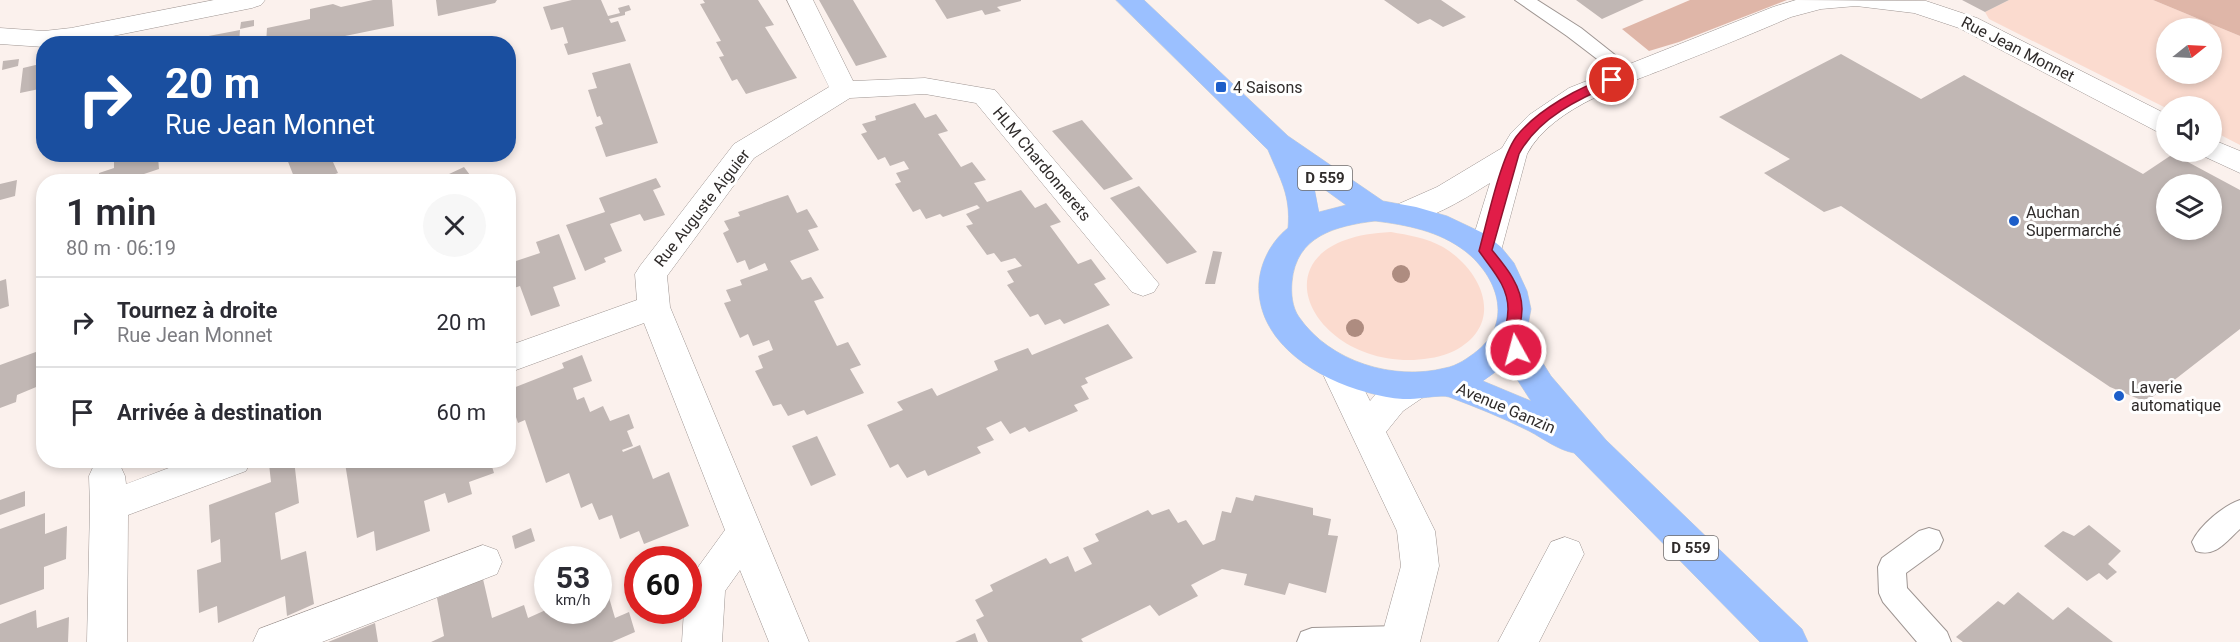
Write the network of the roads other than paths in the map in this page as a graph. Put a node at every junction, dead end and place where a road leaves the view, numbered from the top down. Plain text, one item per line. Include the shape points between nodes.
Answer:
1 (252, 0) edge
2 (800, 0) edge
3 (1129, 0) edge
4 (1524, 0) edge
5 (1851, 0) edge
6 (1860, 0) edge
7 (1898, 2) edge
8 (0, 36) edge
9 (71, 36) edge
10 (36, 38) edge
11 (1629, 74) junction
12 (844, 90) junction
13 (2156, 120) edge
14 (1278, 143) junction
15 (1513, 154) junction
16 (2222, 154) edge
17 (2240, 163) edge
18 (1375, 211) junction
19 (1405, 213) junction
20 (1304, 231) junction
21 (1485, 251) junction
22 (1143, 284) dead end
23 (654, 307) junction
24 (1510, 338) junction
25 (516, 357) edge
26 (1337, 368) junction
27 (1447, 382) junction
28 (1413, 386) junction
29 (1368, 429) junction
30 (1595, 453) junction
31 (201, 468) edge
32 (2240, 512) edge
33 (744, 534) junction
34 (1929, 540) dead end
35 (2206, 542) dead end
36 (1565, 554) dead end
37 (483, 562) dead end
38 (1400, 641) edge
39 (107, 642) edge
40 (273, 642) edge
41 (702, 642) edge
42 (789, 642) edge
43 (1312, 642) edge
44 (1518, 642) edge
45 (1788, 642) edge
46 (1936, 642) edge

1 - 9 street
2 - 12 street
3 - 14 main road, D 559
4 - 11 lane
5 - 11 street via 1820,1 1782,12
6 - 7 street, Rue Jean Monnet
7 - 13 street, Rue Jean Monnet via 1968,23
8 - 10 street
11 - 15 street via 1579,94 1539,121
12 - 22 street, HLM Chardonnerets via 925,86 985,96
12 - 23 street, Rue Auguste Aiguier via 744,151 651,273
14 - 18 main road, D 559
14 - 20 main road, D 559 via 1304,196
15 - 19 street via 1463,188
15 - 21 street
16 - 17 street
18 - 19 main road
18 - 20 main road via 1332,218
19 - 21 main road via 1435,221
20 - 26 main road via 1284,250 1275,274 1275,300 1286,326 1309,350
21 - 24 main road via 1507,278 1515,308
23 - 25 street
23 - 33 street, Rue Auguste Aiguier
24 - 27 main road via 1489,362
24 - 30 main road, Avenue Ganzin / D 559 via 1541,390
26 - 28 main road via 1377,382
26 - 29 street
27 - 28 main road
27 - 30 main road, Avenue Ganzin / D 559 via 1550,424
28 - 29 street via 1391,401
29 - 38 street via 1416,531 1420,566
30 - 45 main road, Avenue Ganzin / D 559
31 - 39 street via 108,491
32 - 35 lane
33 - 41 street via 706,586
33 - 42 street, Rue Auguste Aiguier
34 - 46 lane via 1892,567 1893,593
36 - 44 street
37 - 40 street
38 - 43 lane

